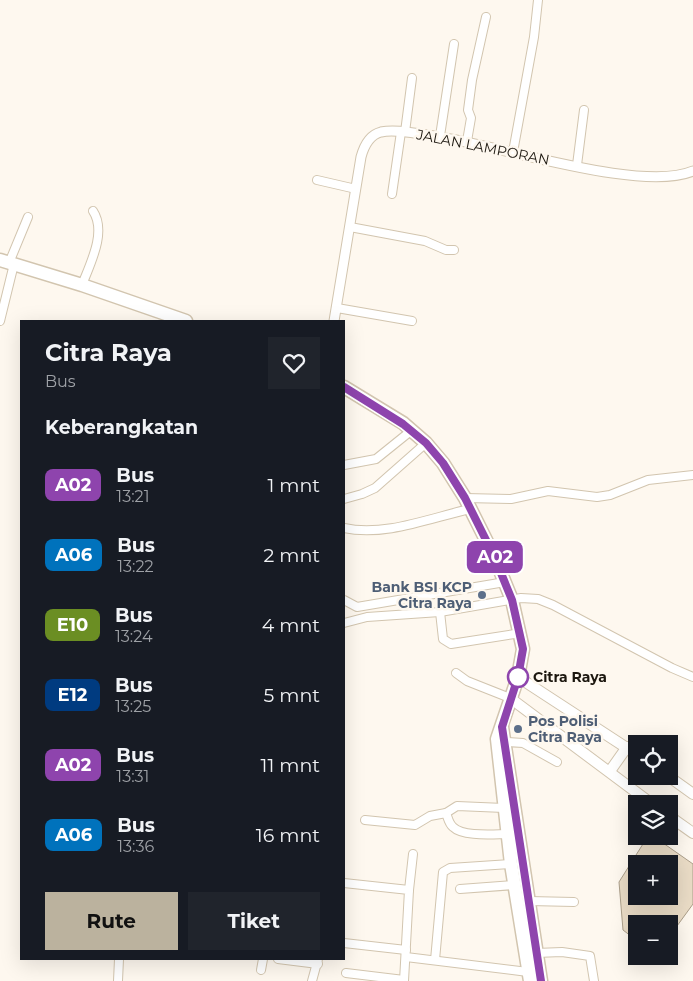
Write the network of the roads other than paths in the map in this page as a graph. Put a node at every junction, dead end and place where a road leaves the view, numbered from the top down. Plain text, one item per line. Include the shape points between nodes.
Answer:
1 (538, 0) edge
2 (486, 17) dead end
3 (454, 44) dead end
4 (412, 78) dead end
5 (584, 110) dead end
6 (403, 132) junction
7 (440, 136) junction
8 (467, 142) junction
9 (513, 152) junction
10 (577, 165) junction
11 (693, 171) edge
12 (317, 180) dead end
13 (356, 189) junction
14 (392, 194) dead end
15 (93, 211) dead end
16 (28, 217) dead end
17 (350, 227) junction
18 (454, 250) dead end
19 (8, 262) edge
20 (82, 285) junction
21 (337, 308) junction
22 (159, 317) edge
23 (179, 320) edge
24 (334, 320) edge
25 (0, 321) edge
26 (412, 321) dead end
27 (345, 388) edge
28 (412, 430) junction
29 (426, 443) junction
30 (345, 465) edge
31 (693, 475) edge
32 (345, 499) edge
33 (468, 504) junction
34 (345, 528) edge
35 (506, 582) junction
36 (512, 600) junction
37 (345, 601) edge
38 (440, 612) junction
39 (345, 623) edge
40 (521, 633) junction
41 (456, 673) dead end
42 (518, 677) junction
43 (693, 677) edge
44 (510, 698) junction
45 (502, 727) junction
46 (506, 742) junction
47 (627, 747) joint
48 (557, 762) dead end
49 (610, 771) junction
50 (678, 783) edge
51 (693, 794) edge
52 (641, 795) edge
53 (504, 808) junction
54 (446, 813) junction
55 (365, 820) dead end
56 (678, 823) edge
57 (508, 834) junction
58 (693, 834) edge
59 (413, 854) dead end
60 (511, 864) junction
61 (345, 883) edge
62 (515, 885) junction
63 (460, 889) dead end
64 (409, 890) junction
65 (529, 901) junction
66 (574, 902) dead end
67 (345, 943) edge
68 (406, 953) junction
69 (536, 953) junction
70 (119, 960) edge
71 (263, 960) edge
72 (298, 960) edge
73 (435, 960) junction
74 (318, 961) edge
75 (261, 970) dead end
76 (346, 973) dead end
77 (529, 977) edge
78 (404, 980) edge
79 (118, 981) edge
80 (312, 981) edge
81 (541, 981) edge
82 (594, 981) edge

1 - 9 street
2 - 8 street via 472,80
3 - 7 street
4 - 6 street
5 - 10 street
6 - 7 street, JALAN LAMPORAN
6 - 13 street, JALAN LAMPORAN via 382,132 367,142
6 - 14 street
7 - 8 street, JALAN LAMPORAN
8 - 9 street, JALAN LAMPORAN
9 - 10 street, JALAN LAMPORAN
10 - 11 street, JALAN LAMPORAN via 654,176 677,176
12 - 13 street
13 - 17 street, JALAN LAMPORAN
15 - 20 street via 98,221 96,242
16 - 19 street
17 - 18 street via 425,241
17 - 21 street, JALAN LAMPORAN
19 - 20 highway
19 - 25 street
20 - 22 highway
21 - 24 street, JALAN LAMPORAN
21 - 26 street
22 - 23 highway
27 - 28 highway
28 - 29 highway
28 - 30 street via 376,459
29 - 32 street via 375,488
29 - 33 highway via 443,463
31 - 33 street via 648,480 597,497 548,490
33 - 34 street via 380,530 360,532
33 - 35 highway
35 - 36 highway
35 - 37 street via 357,607
36 - 38 street
36 - 40 highway
36 - 43 street via 544,600
38 - 39 street
38 - 40 street via 443,639 451,644
40 - 42 highway via 523,649
41 - 44 street via 467,681
42 - 44 highway
42 - 47 main road
44 - 45 highway
44 - 49 main road
45 - 46 highway
45 - 53 highway via 497,739
46 - 48 street via 523,743
46 - 65 highway
47 - 49 main road
49 - 52 main road
50 - 51 main road
53 - 54 street via 457,806
53 - 57 highway
54 - 55 street via 430,816 415,824
54 - 57 street via 451,826 458,830
56 - 58 main road
57 - 60 highway
59 - 64 street
60 - 62 highway
60 - 73 street via 450,868 443,872
61 - 64 street
62 - 63 street
62 - 77 highway
64 - 68 street
65 - 66 street
65 - 69 highway
67 - 68 street
68 - 73 street
68 - 78 street
69 - 81 highway
69 - 82 street via 590,956
70 - 79 street
71 - 75 street
72 - 74 street
73 - 77 street
74 - 80 street
76 - 78 street

